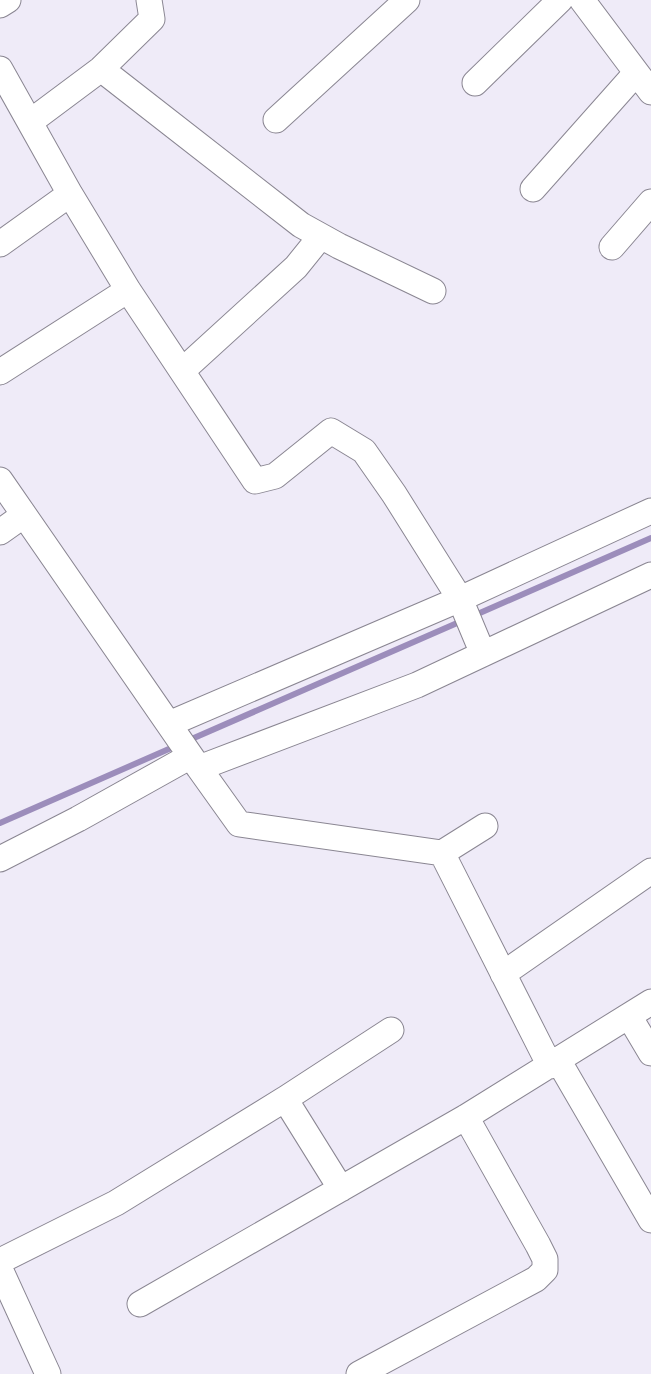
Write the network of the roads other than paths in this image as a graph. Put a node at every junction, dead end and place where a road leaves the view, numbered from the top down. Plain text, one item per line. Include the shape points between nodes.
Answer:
1 (8, 0) edge
2 (149, 0) edge
3 (407, 0) edge
4 (560, 0) edge
5 (582, 0) edge
6 (0, 5) edge
7 (0, 69) edge
8 (101, 69) junction
9 (636, 73) junction
10 (475, 83) dead end
11 (651, 92) edge
12 (276, 120) dead end
13 (30, 122) junction
14 (534, 189) dead end
15 (70, 194) junction
16 (651, 202) edge
17 (321, 236) junction
18 (0, 244) edge
19 (612, 247) dead end
20 (128, 290) junction
21 (433, 291) dead end
22 (182, 371) junction
23 (0, 372) edge
24 (0, 480) edge
25 (651, 511) edge
26 (24, 515) junction
27 (0, 532) edge
28 (651, 575) edge
29 (470, 624) junction
30 (172, 729) junction
31 (194, 763) junction
32 (485, 826) dead end
33 (442, 853) junction
34 (0, 858) edge
35 (651, 871) edge
36 (503, 974) junction
37 (651, 1002) edge
38 (629, 1016) junction
39 (391, 1030) dead end
40 (651, 1053) edge
41 (554, 1063) junction
42 (285, 1099) junction
43 (466, 1117) junction
44 (341, 1189) junction
45 (651, 1220) edge
46 (0, 1261) edge
47 (0, 1269) edge
48 (140, 1304) dead end
49 (48, 1374) edge
50 (359, 1374) edge

1 - 6 street
2 - 8 street via 152,19
3 - 12 street
4 - 10 street
5 - 9 street
7 - 13 street
8 - 13 street
8 - 17 street via 264,198
9 - 11 street
9 - 14 street
13 - 15 street
15 - 18 street
15 - 20 street
16 - 19 street
17 - 21 street
17 - 22 street via 296,268
20 - 22 street
20 - 23 street
22 - 29 street via 255,481 275,476 331,431 364,451 394,494
24 - 26 street
25 - 29 street
26 - 27 street
26 - 30 street
28 - 29 street
29 - 30 street
29 - 31 street via 417,685
30 - 31 street
31 - 33 street via 239,824
31 - 34 street
32 - 33 street
33 - 36 street
35 - 36 street
36 - 41 street
37 - 38 street
38 - 40 street
38 - 41 street
39 - 42 street
41 - 43 street
41 - 45 street
42 - 44 street
42 - 46 street via 116,1203
43 - 44 street
43 - 50 street via 538,1245 545,1259 545,1270 536,1279
44 - 48 street
47 - 49 street

